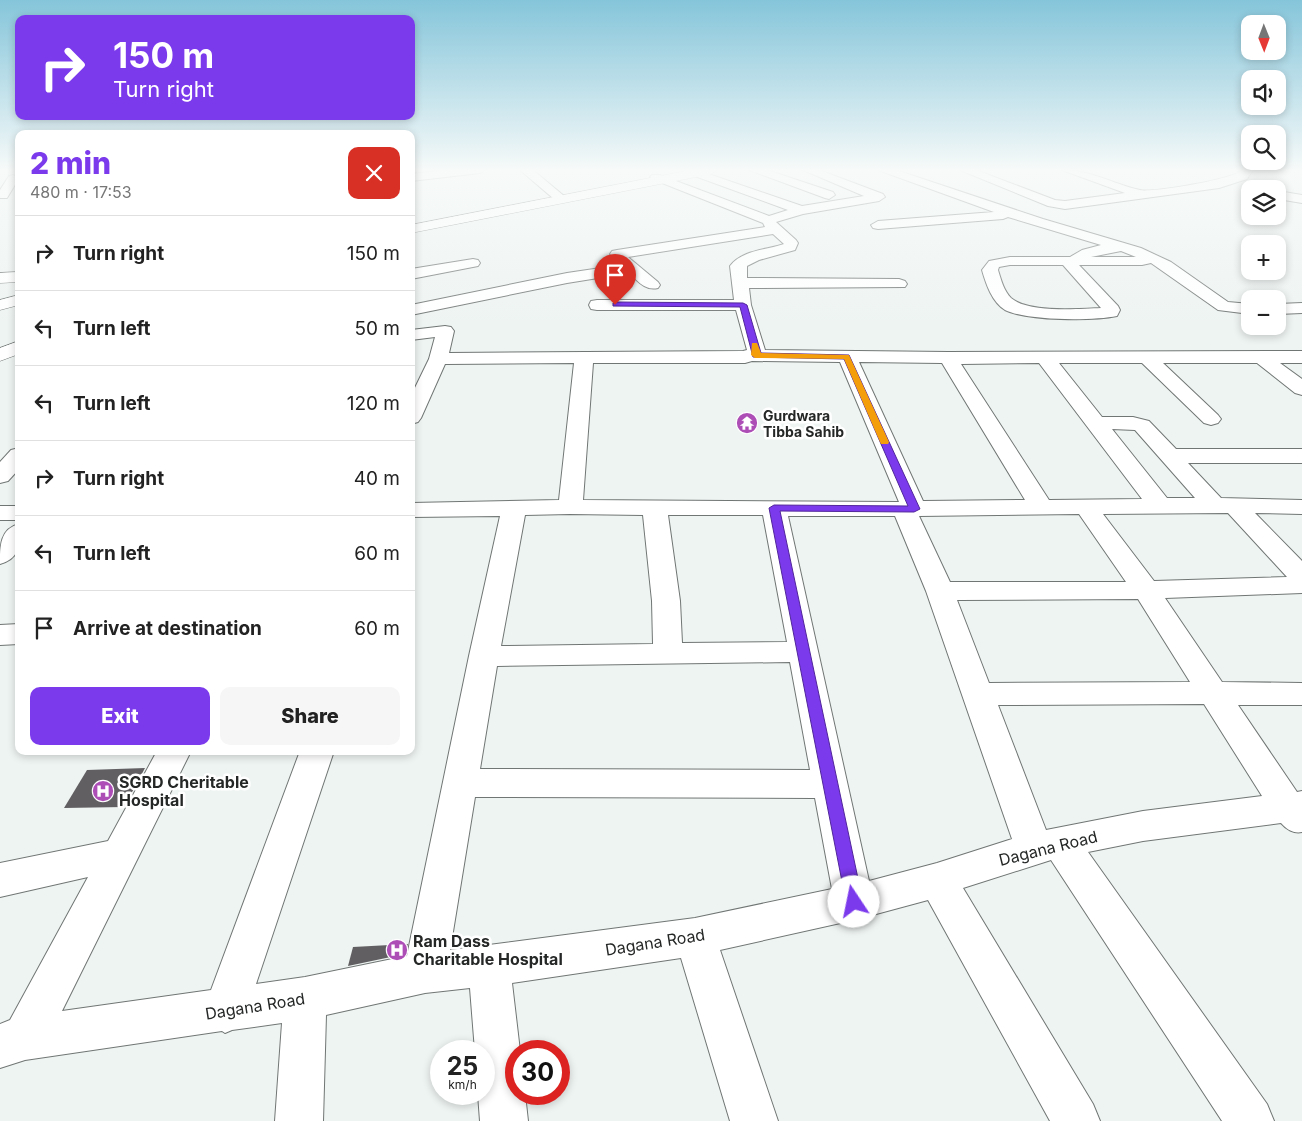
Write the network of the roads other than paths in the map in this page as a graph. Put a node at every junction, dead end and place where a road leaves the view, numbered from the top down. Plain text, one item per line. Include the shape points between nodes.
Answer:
1 (444, 222) edge
2 (764, 222) edge
3 (776, 222) edge
4 (911, 222) edge
5 (1040, 222) edge
6 (771, 225) junction
7 (878, 225) dead end
8 (415, 228) edge
9 (603, 244) dead end
10 (1120, 247) junction
11 (618, 254) junction
12 (1150, 257) junction
13 (1075, 260) junction
14 (473, 262) dead end
15 (632, 268) junction
16 (415, 273) edge
17 (15, 276) edge
18 (0, 278) edge
19 (740, 283) junction
20 (899, 284) dead end
21 (652, 285) dead end
22 (597, 304) dead end
23 (435, 305) junction
24 (743, 305) junction
25 (1286, 308) edge
26 (1302, 308) edge
27 (415, 309) edge
28 (1241, 309) edge
29 (445, 331) junction
30 (415, 335) edge
31 (15, 349) edge
32 (755, 355) junction
33 (0, 356) edge
34 (847, 356) junction
35 (584, 357) junction
36 (1044, 357) junction
37 (1146, 357) junction
38 (1261, 357) junction
39 (1302, 357) edge
40 (15, 358) edge
41 (948, 358) junction
42 (436, 362) junction
43 (0, 364) edge
44 (415, 369) edge
45 (1302, 389) edge
46 (415, 409) edge
47 (1211, 419) dead end
48 (1096, 423) junction
49 (1170, 456) junction
50 (1302, 456) edge
51 (15, 459) edge
52 (0, 476) edge
53 (1160, 506) junction
54 (1224, 506) junction
55 (570, 507) junction
56 (1041, 507) junction
57 (1086, 507) junction
58 (1302, 507) edge
59 (774, 508) junction
60 (514, 509) junction
61 (654, 509) junction
62 (909, 509) junction
63 (415, 510) edge
64 (0, 513) edge
65 (15, 513) edge
66 (15, 535) edge
67 (0, 556) edge
68 (1302, 576) edge
69 (1302, 585) edge
70 (1146, 590) junction
71 (940, 591) junction
72 (15, 634) edge
73 (0, 635) edge
74 (668, 652) junction
75 (804, 652) junction
76 (484, 656) junction
77 (1214, 693) junction
78 (978, 694) junction
79 (1302, 694) edge
80 (172, 755) edge
81 (315, 755) edge
82 (461, 782) junction
83 (830, 784) junction
84 (1297, 812) edge
85 (1047, 845) junction
86 (121, 854) junction
87 (0, 880) edge
88 (938, 880) junction
89 (854, 902) junction
90 (695, 937) junction
91 (489, 966) junction
92 (426, 973) junction
93 (305, 998) junction
94 (225, 1011) junction
95 (12, 1042) edge
96 (299, 1121) edge
97 (504, 1121) edge
98 (754, 1121) edge
99 (1076, 1121) edge
100 (1250, 1121) edge

1 - 8 main road
2 - 6 street
3 - 6 street
4 - 7 street
5 - 10 street
6 - 11 street
6 - 19 street via 789,241 790,247 741,262 738,266
9 - 11 street
10 - 12 street
10 - 13 street via 1087,251
11 - 15 street
12 - 13 street via 1148,260
12 - 28 street via 1224,306
13 - 13 street via 1000,262 990,270 1004,301 1017,309 1111,312 1109,306 1072,270 1070,265
14 - 16 street
15 - 21 street
15 - 23 street
17 - 18 main road
19 - 20 street
19 - 24 street
22 - 24 street
23 - 27 street
23 - 29 street via 445,314
24 - 32 street
25 - 26 street
29 - 30 street
29 - 42 street
31 - 33 main road
32 - 34 street
32 - 35 street
34 - 41 street
34 - 62 street
35 - 42 street
35 - 55 street
36 - 37 street
36 - 41 street
36 - 48 street
37 - 38 street
37 - 47 street
38 - 39 street
38 - 45 street
40 - 43 main road
41 - 56 street
42 - 44 street
42 - 46 street
48 - 49 street via 1142,425
48 - 53 street
49 - 50 street
49 - 54 street
51 - 52 street
53 - 54 street
53 - 57 street
54 - 58 street
54 - 68 street
55 - 60 street
55 - 61 street
56 - 57 street
56 - 62 street
57 - 70 street
59 - 61 street
59 - 62 street
59 - 75 street
60 - 63 street
60 - 76 street
61 - 74 street via 666,601
62 - 71 street
64 - 65 street
66 - 67 street
69 - 70 street
70 - 71 street
70 - 77 street
71 - 78 street
72 - 73 street
74 - 75 street
74 - 76 street
75 - 83 street
76 - 82 street
77 - 78 street
77 - 79 street
77 - 84 street
78 - 85 street
80 - 86 street
81 - 94 street
82 - 83 street
82 - 92 street
83 - 89 street
84 - 85 street, Dagana Road via 1143,826
85 - 88 street, Dagana Road
85 - 100 street
86 - 87 street
86 - 95 street
88 - 89 street, Dagana Road
88 - 99 street
89 - 90 street, Dagana Road
90 - 91 street, Dagana Road
90 - 98 street
91 - 92 street, Dagana Road
91 - 97 street
92 - 93 street, Dagana Road
93 - 94 street, Dagana Road
93 - 96 street
94 - 95 street, Dagana Road

